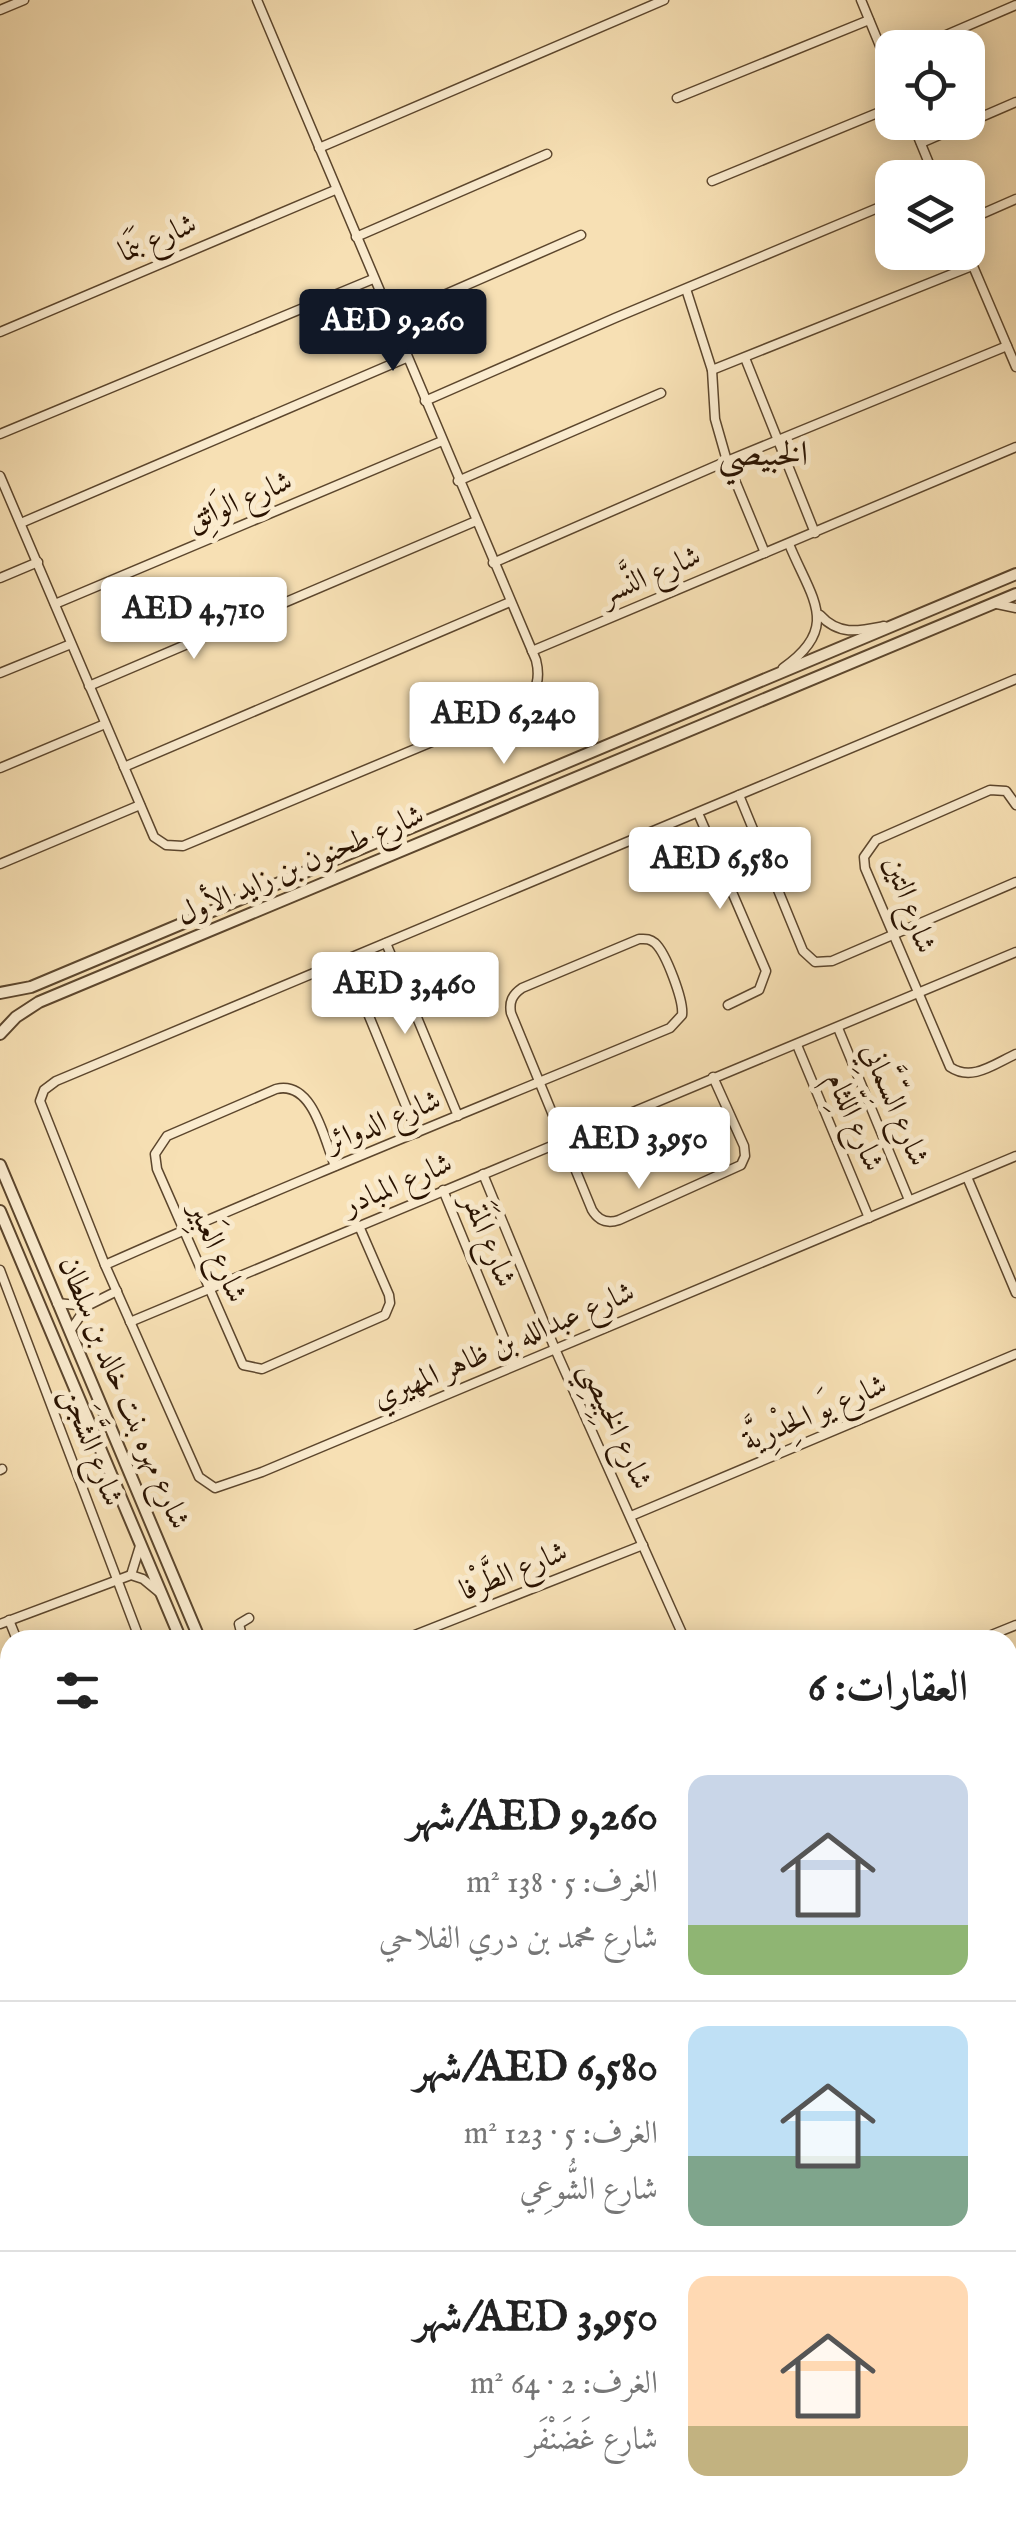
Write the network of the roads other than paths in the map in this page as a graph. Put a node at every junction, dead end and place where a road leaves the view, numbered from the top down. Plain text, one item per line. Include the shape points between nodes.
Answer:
1 (24, 0) edge
2 (256, 0) edge
3 (664, 0) edge
4 (861, 0) edge
5 (1016, 6) edge
6 (0, 10) edge
7 (869, 20) junction
8 (959, 30) edge
9 (875, 31) edge
10 (677, 98) dead end
11 (1016, 102) edge
12 (875, 114) edge
13 (920, 140) edge
14 (921, 143) junction
15 (320, 148) junction
16 (547, 154) dead end
17 (927, 160) edge
18 (712, 181) dead end
19 (334, 190) junction
20 (1016, 199) edge
21 (875, 209) edge
22 (985, 213) edge
23 (581, 235) dead end
24 (356, 237) junction
25 (962, 270) edge
26 (974, 270) edge
27 (373, 278) junction
28 (686, 289) junction
29 (390, 319) junction
30 (0, 332) edge
31 (1007, 346) junction
32 (406, 358) junction
33 (746, 358) junction
34 (1016, 367) edge
35 (712, 370) junction
36 (661, 394) dead end
37 (426, 401) junction
38 (0, 434) edge
39 (778, 440) junction
40 (442, 441) junction
41 (1016, 448) edge
42 (727, 462) junction
43 (1, 480) edge
44 (458, 481) junction
45 (476, 522) junction
46 (21, 523) junction
47 (815, 533) junction
48 (789, 544) junction
49 (765, 553) junction
50 (38, 562) junction
51 (493, 562) junction
52 (1016, 574) edge
53 (0, 578) edge
54 (1016, 594) edge
55 (510, 602) junction
56 (55, 604) junction
57 (992, 604) junction
58 (1016, 608) edge
59 (816, 610) junction
60 (894, 624) junction
61 (71, 644) junction
62 (532, 651) junction
63 (0, 672) edge
64 (772, 676) junction
65 (1016, 680) edge
66 (89, 686) junction
67 (105, 724) junction
68 (124, 767) junction
69 (0, 768) edge
70 (739, 795) junction
71 (140, 805) junction
72 (1016, 805) edge
73 (698, 813) junction
74 (0, 864) edge
75 (1016, 882) edge
76 (893, 934) junction
77 (386, 942) junction
78 (1016, 952) edge
79 (346, 960) junction
80 (918, 993) junction
81 (0, 994) edge
82 (728, 1005) dead end
83 (838, 1028) junction
84 (0, 1034) edge
85 (797, 1045) junction
86 (1016, 1054) edge
87 (713, 1078) junction
88 (539, 1082) junction
89 (458, 1116) junction
90 (418, 1132) junction
91 (564, 1140) junction
92 (1016, 1156) edge
93 (0, 1165) edge
94 (335, 1166) junction
95 (483, 1174) junction
96 (967, 1177) junction
97 (443, 1190) junction
98 (910, 1200) junction
99 (0, 1211) edge
100 (870, 1218) junction
101 (360, 1226) junction
102 (182, 1230) junction
103 (105, 1265) junction
104 (0, 1270) edge
105 (207, 1290) junction
106 (117, 1292) junction
107 (1016, 1293) edge
108 (57, 1302) junction
109 (87, 1306) junction
110 (14, 1308) junction
111 (0, 1314) edge
112 (130, 1322) junction
113 (70, 1331) junction
114 (555, 1348) junction
115 (1016, 1354) edge
116 (515, 1365) junction
117 (631, 1516) junction
118 (140, 1544) junction
119 (643, 1545) junction
120 (131, 1575) junction
121 (118, 1580) junction
122 (162, 1595) junction
123 (249, 1618) dead end
124 (5, 1622) edge
125 (136, 1630) edge
126 (177, 1630) edge
127 (196, 1630) edge
128 (240, 1630) edge
129 (427, 1630) edge
130 (681, 1630) edge

1 - 6 street
2 - 15 street
3 - 15 street
4 - 7 street
5 - 8 street
7 - 9 street
7 - 10 street
11 - 14 street
12 - 18 street
13 - 14 street
14 - 17 street
15 - 19 street
16 - 24 street
19 - 24 street
19 - 30 street, شارع بَنَما
20 - 22 street
21 - 28 street
23 - 29 street
24 - 27 street
25 - 33 street
26 - 31 street
27 - 29 street
27 - 38 street
28 - 35 street
28 - 37 street
29 - 32 street
31 - 34 street
31 - 39 street
32 - 37 street
32 - 46 street
33 - 35 street
33 - 39 street
35 - 42 street
36 - 44 street
37 - 40 street
39 - 42 street
39 - 47 street
40 - 44 street
40 - 56 street, شارع الوَاثِق
41 - 47 street, شارع النَّسر
42 - 49 street
42 - 51 street
43 - 46 street
44 - 45 street
45 - 51 street
45 - 66 street
46 - 50 street
47 - 48 street, شارع النَّسر
48 - 49 street, شارع النَّسر
48 - 59 street
49 - 62 street, شارع النَّسر
50 - 53 street
50 - 56 street
51 - 55 street
52 - 60 street, شارع طحنون بن زايد الأول
54 - 57 street, شارع طحنون بن زايد الأول
55 - 62 street
55 - 68 street
56 - 61 street
57 - 58 street
57 - 84 street, شارع طحنون بن زايد الأول via 39,1002
59 - 60 street via 849,632
59 - 64 street via 818,630 809,648
60 - 64 street, شارع طحنون بن زايد الأول
61 - 63 street
61 - 66 street
62 - 71 street via 538,679 525,702 183,846 154,837
64 - 81 street, شارع طحنون بن زايد الأول via 49,980
65 - 70 street, شارع عبدالله بن ظاهر المهيري
66 - 67 street
67 - 68 street
67 - 69 street
68 - 71 street
70 - 73 street, شارع عبدالله بن ظاهر المهيري
70 - 76 street via 806,956 826,963
71 - 74 street
72 - 76 street, شارع التين via 1006,792 990,790 868,846 865,868
73 - 77 street, شارع عبدالله بن ظاهر المهيري
73 - 82 street via 766,971 758,990
75 - 76 street
76 - 80 street, شارع التين
77 - 79 street, شارع عبدالله بن ظاهر المهيري
77 - 89 street
78 - 80 street, شارع المبادر
79 - 90 street
79 - 103 street, شارع عبدالله بن ظاهر المهيري via 44,1090 42,1111
80 - 83 street, شارع المبادر
80 - 86 street, شارع التين via 955,1071 974,1073
83 - 85 street, شارع المبادر
83 - 98 street, شارع السِّمَّانِي
85 - 87 street, شارع المبادر
85 - 100 street, شارع اللِّثام
87 - 91 street, شارع المبادر
87 - 91 street via 744,1146 741,1165 619,1220 594,1214
88 - 88 street, شارع الدوائر via 511,1013 512,998 522,988 644,939 658,947 681,998 679,1021
88 - 89 street, شارع الدوائر
88 - 91 street
89 - 90 street, شارع الدوائر
90 - 94 street, شارع الدوائر
91 - 95 street, شارع المبادر
92 - 96 street, شارع عبدالله بن ظاهر المهيري
93 - 108 street, شارع مهره بنت خالد بن سلطان
94 - 102 street, شارع الدوائر
94 - 102 street, شارع العَبِير via 306,1097 276,1088 160,1144 156,1164
95 - 97 street, شارع المبادر
95 - 114 street, شارع الخِبِيصِي
96 - 98 street, شارع عبدالله بن ظاهر المهيري
96 - 107 street
97 - 101 street, شارع المبادر
97 - 116 street, شارع المَقَر
98 - 100 street, شارع عبدالله بن ظاهر المهيري
99 - 118 street, شارع مهره بنت خالد بن سلطان
100 - 114 street, شارع عبدالله بن ظاهر المهيري
101 - 105 street, شارع المبادر
101 - 105 street, شارع العَبِير via 389,1308 382,1318 314,1347 262,1368 243,1366
102 - 103 street, شارع الدوائر
102 - 105 street, شارع العَبِير
103 - 106 street, شارع عبدالله بن ظاهر المهيري
104 - 110 street, شارع الشَّجَن
105 - 112 street, شارع المبادر
106 - 109 street
106 - 112 street, شارع عبدالله بن ظاهر المهيري
108 - 109 street
108 - 113 street, شارع مهره بنت خالد بن سلطان
109 - 113 street
110 - 111 street
110 - 121 street, شارع الشَّجَن
112 - 116 street, شارع عبدالله بن ظاهر المهيري via 199,1477 215,1488
113 - 127 street, شارع مهره بنت خالد بن سلطان
114 - 116 street, شارع عبدالله بن ظاهر المهيري
114 - 117 street, شارع الخِبِيصِي
115 - 117 street, شارع يَو الحِدْرِيَّة
117 - 119 street, شارع الخِبِيصِي
118 - 120 street
118 - 122 street, شارع مهره بنت خالد بن سلطان
119 - 129 street, شارع الطَّرْفا
119 - 130 street, شارع الخِبِيصِي
120 - 121 street
120 - 122 street
121 - 124 street
121 - 125 street, شارع الشَّجَن
122 - 126 street, شارع مهره بنت خالد بن سلطان
123 - 128 street

